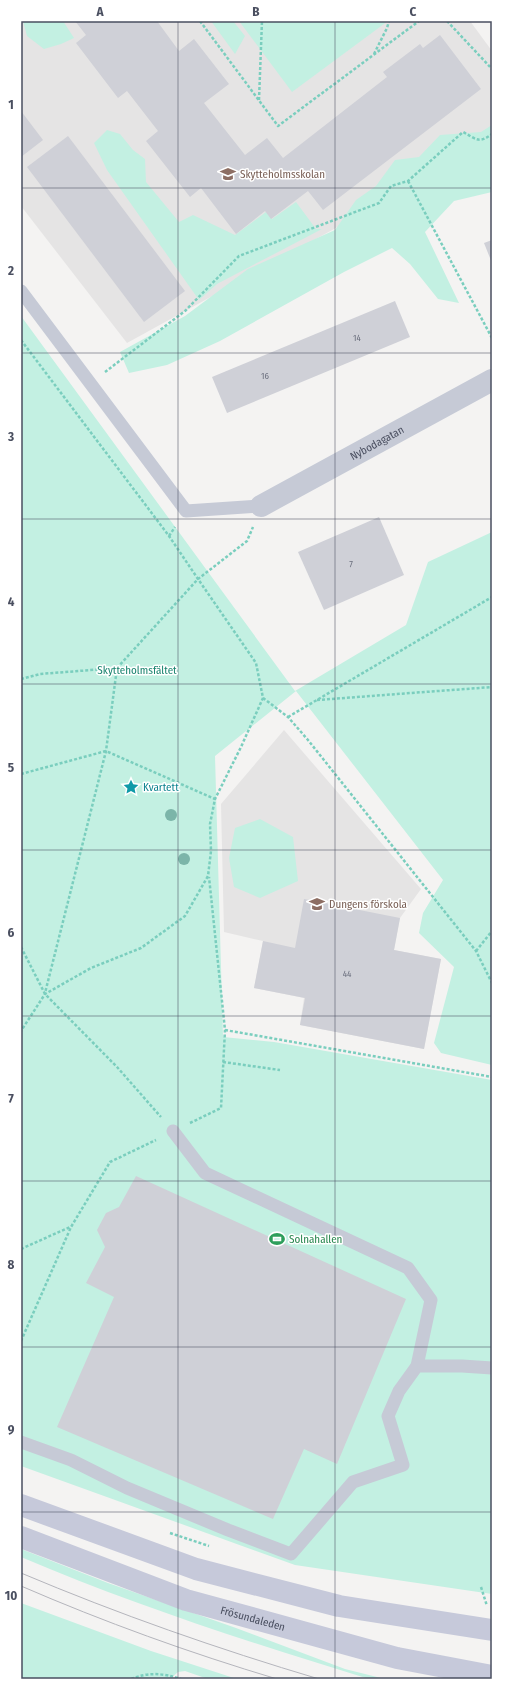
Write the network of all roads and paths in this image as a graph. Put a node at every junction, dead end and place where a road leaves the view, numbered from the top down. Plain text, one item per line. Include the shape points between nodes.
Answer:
1 (200, 21) edge
2 (262, 21) edge
3 (388, 21) edge
4 (419, 21) edge
5 (447, 21) edge
6 (374, 54) junction
7 (492, 69) edge
8 (259, 100) junction
9 (492, 134) edge
10 (408, 181) junction
11 (21, 291) edge
12 (492, 338) edge
13 (21, 340) edge
14 (492, 380) edge
15 (90, 383) junction
16 (261, 506) junction
17 (198, 579) junction
18 (492, 597) edge
19 (117, 668) junction
20 (21, 679) edge
21 (492, 687) edge
22 (263, 698) junction
23 (316, 700) junction
24 (288, 717) junction
25 (106, 751) junction
26 (21, 774) edge
27 (215, 799) junction
28 (208, 876) junction
29 (492, 931) edge
30 (21, 947) edge
31 (476, 951) junction
32 (492, 982) edge
33 (45, 994) junction
34 (21, 1031) edge
35 (223, 1062) dead end
36 (280, 1070) dead end
37 (492, 1078) edge
38 (174, 1131) joint
39 (21, 1249) edge
40 (21, 1341) edge
41 (416, 1366) junction
42 (492, 1368) edge
43 (21, 1442) edge
44 (21, 1505) edge
45 (21, 1537) edge
46 (481, 1587) dead end
47 (488, 1606) dead end
48 (492, 1630) edge
49 (492, 1676) edge
50 (131, 1679) edge
51 (178, 1679) edge

1 - 8 path
2 - 8 path
3 - 6 path
4 - 6 path
5 - 7 path
6 - 8 path via 278,126
9 - 10 path via 484,140 479,140 463,132
10 - 12 path
10 - 15 path via 391,186 379,203 239,256 185,311
11 - 15 lane
13 - 17 path via 169,536
14 - 16 street, Nybodagatan
15 - 16 lane via 186,511
16 - 17 path via 247,541
17 - 19 path
17 - 22 path via 256,663
18 - 23 path
19 - 20 path via 40,674
19 - 25 path
21 - 23 path
22 - 24 path
22 - 27 path
23 - 24 path
24 - 31 path
25 - 26 path
25 - 27 path
25 - 33 path
27 - 28 path via 210,824 211,851
28 - 33 path via 185,916 141,948 91,968
28 - 37 path via 225,1030
29 - 31 path
30 - 33 path
31 - 32 path
33 - 34 path
33 - 38 path via 117,1067
35 - 36 path
38 - 41 lane via 205,1172 408,1268 431,1300
39 - 40 path via 70,1227
41 - 42 lane
41 - 43 lane via 399,1391 388,1416 403,1465 353,1482 291,1554 127,1488 70,1460
44 - 48 main road via 196,1569 339,1606
45 - 49 main road, Frösundaleden via 186,1600 397,1658
46 - 47 path
50 - 51 path via 158,1673

